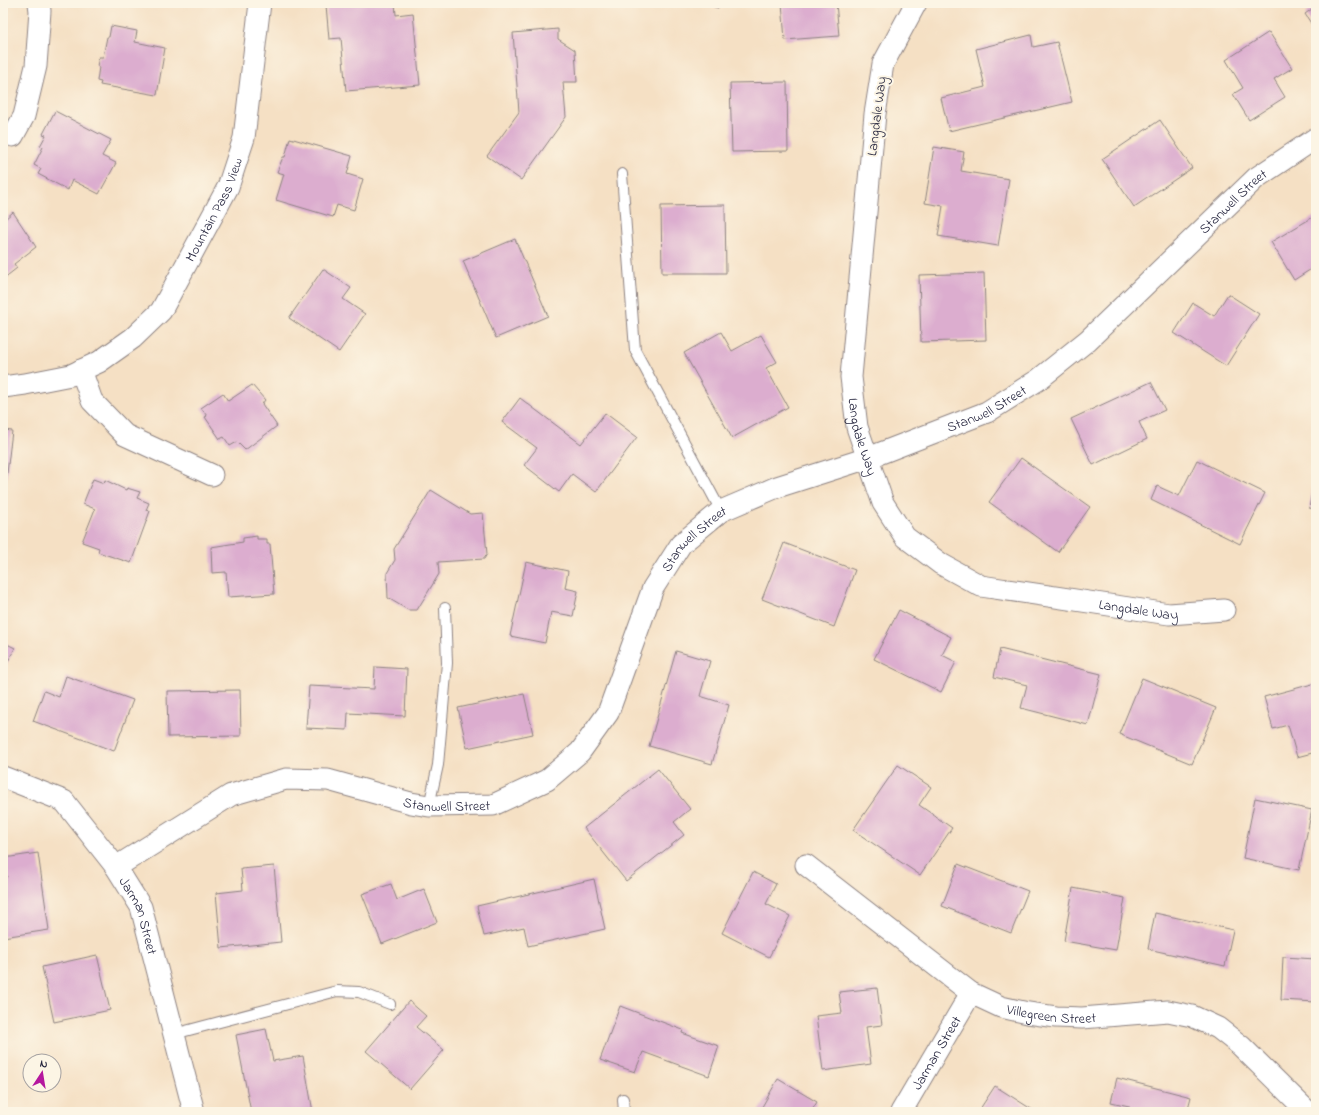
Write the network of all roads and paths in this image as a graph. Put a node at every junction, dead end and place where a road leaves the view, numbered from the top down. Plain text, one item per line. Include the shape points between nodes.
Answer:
1 (38, 3) edge
2 (260, 3) edge
3 (916, 3) edge
4 (13, 136) dead end
5 (1316, 138) edge
6 (622, 174) dead end
7 (81, 370) junction
8 (3, 387) edge
9 (868, 458) junction
10 (212, 475) dead end
11 (721, 511) junction
12 (445, 608) dead end
13 (1224, 610) dead end
14 (3, 777) edge
15 (429, 806) junction
16 (806, 865) dead end
17 (116, 867) junction
18 (971, 993) junction
19 (390, 1004) dead end
20 (174, 1034) junction
21 (623, 1099) dead end
22 (194, 1112) edge
23 (624, 1112) edge
24 (901, 1112) edge
25 (1308, 1112) edge

1 - 4 street via 40,11 36,66 24,116
2 - 7 street, Mountain Pass View via 244,138 228,187 161,311 132,338 99,362
3 - 9 street, Langdale Way via 884,64 875,114 851,377 857,427
5 - 9 street, Stanwell Street via 1256,178 1088,340 1038,380 987,412
6 - 11 lane via 635,350
7 - 8 street, Mountain Pass View via 71,375
7 - 10 street via 92,401 125,436
9 - 11 street, Stanwell Street via 777,487
9 - 13 street, Langdale Way via 883,503 905,537 941,564 981,586 1169,614
11 - 15 street, Stanwell Street via 681,544 653,588 608,713 580,752 547,780 493,805
12 - 15 lane via 447,663 438,765
14 - 17 street, Jarman Street via 64,801
15 - 17 street, Stanwell Street via 328,780 286,779 232,795
16 - 18 street, Villegreen Street
17 - 20 street, Jarman Street via 141,907
18 - 24 street, Jarman Street
18 - 25 street, Villegreen Street via 1002,1007 1056,1017 1082,1018 1168,1011 1192,1016 1218,1028 1241,1046
19 - 20 lane via 359,992 337,991
20 - 22 street, Jarman Street
21 - 23 lane

